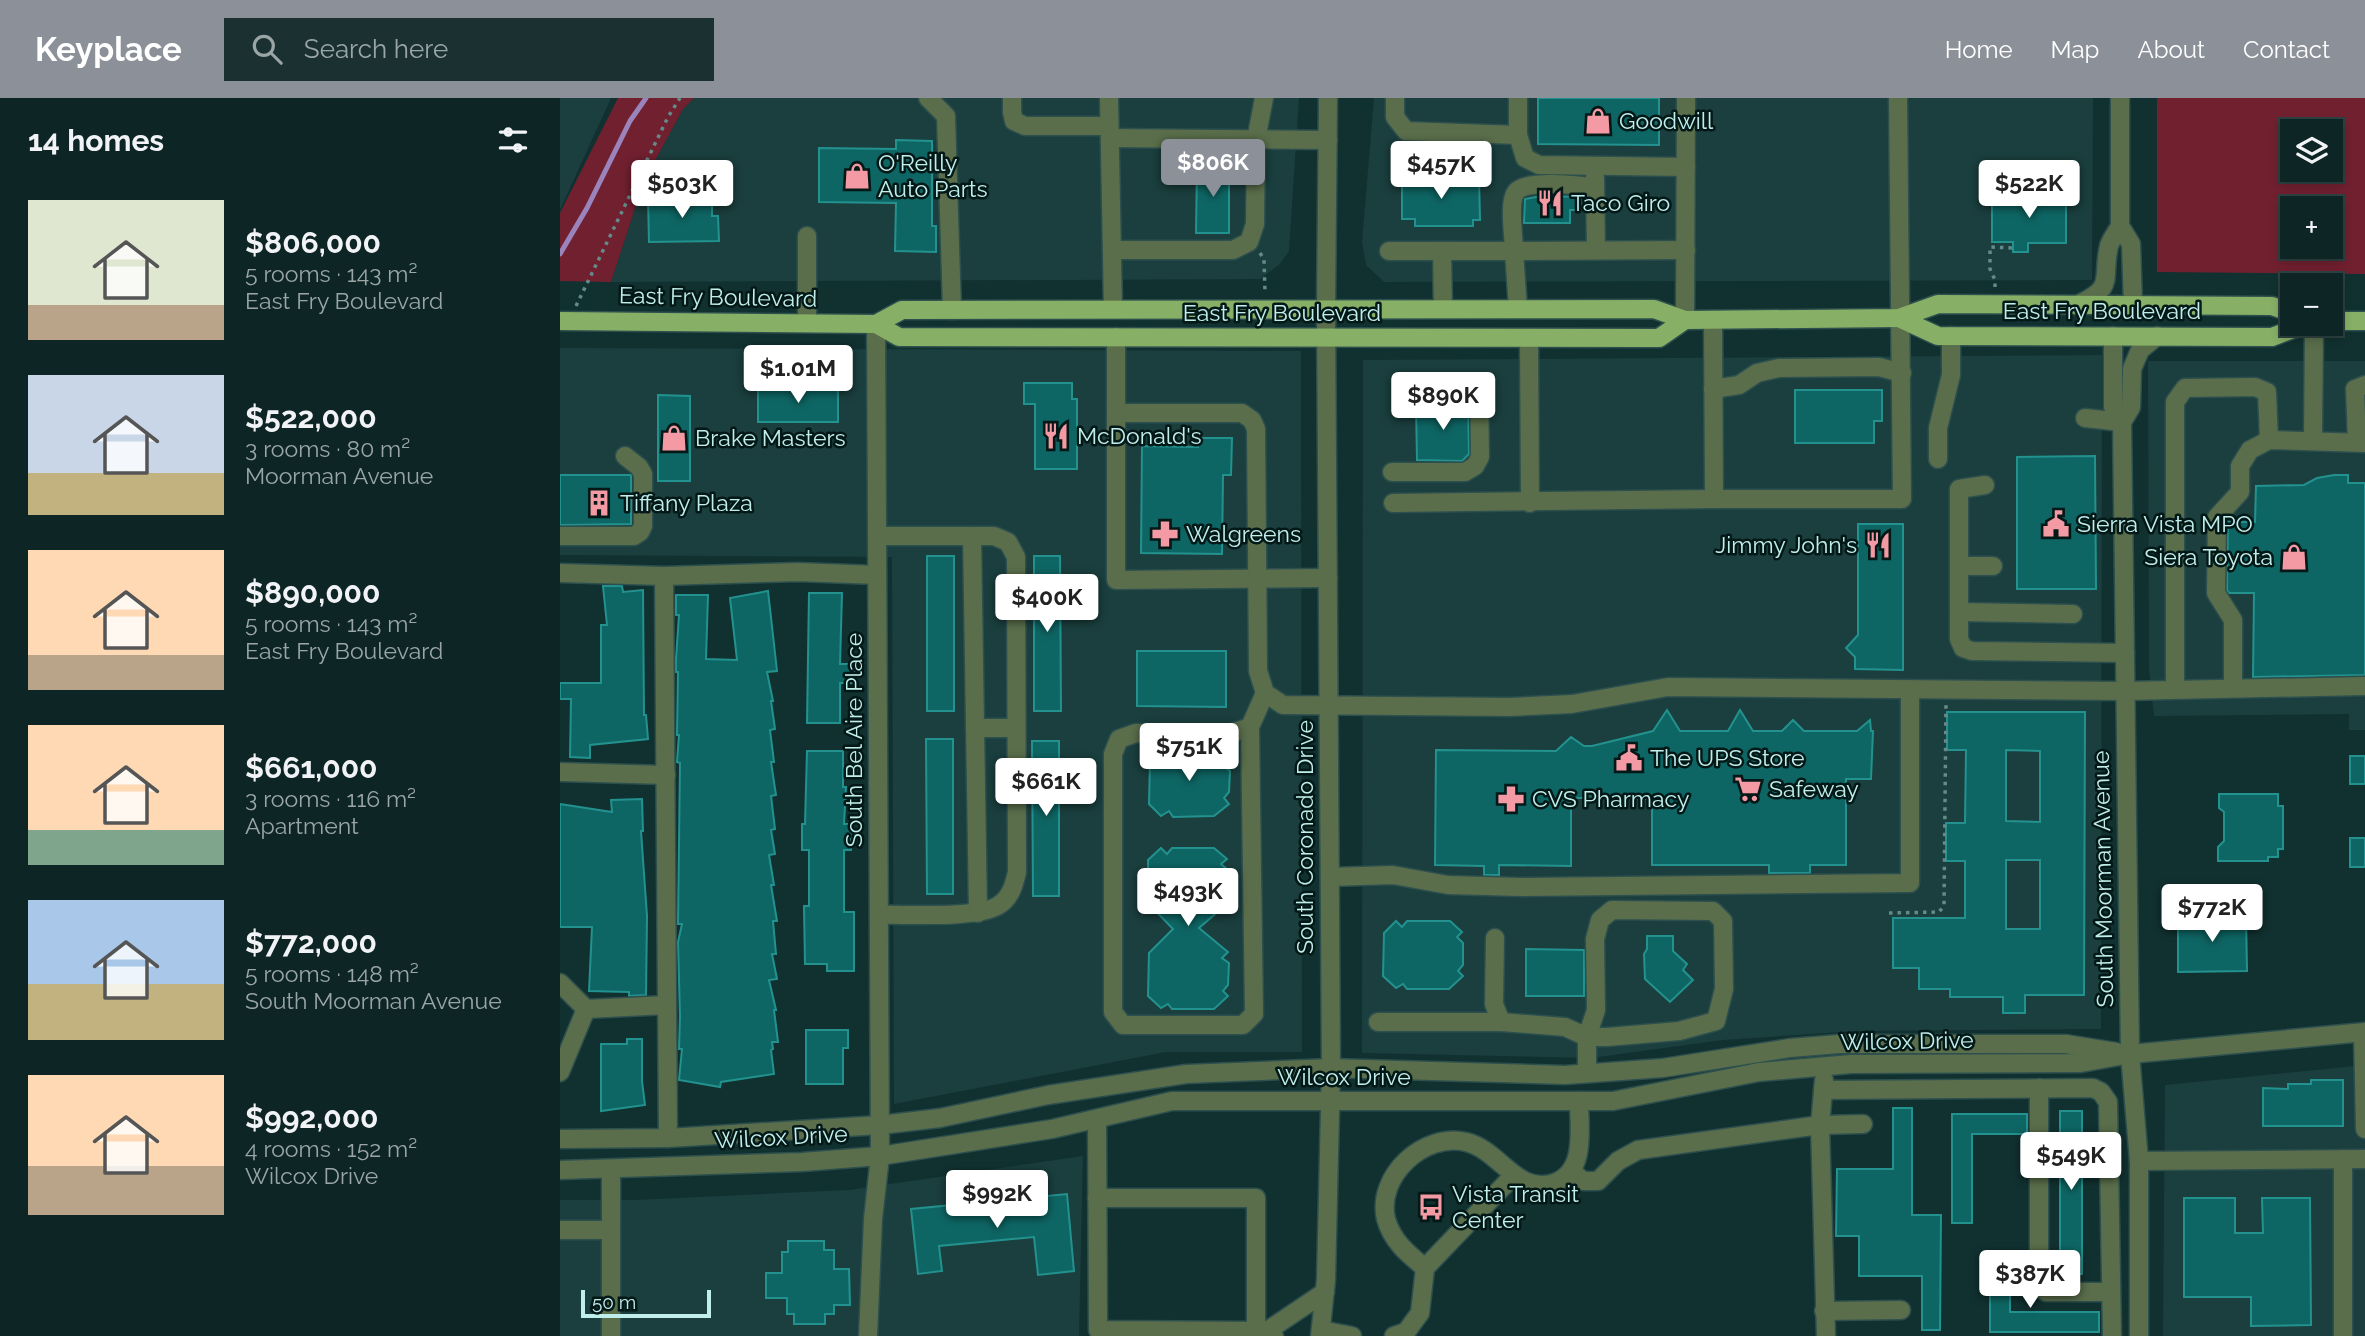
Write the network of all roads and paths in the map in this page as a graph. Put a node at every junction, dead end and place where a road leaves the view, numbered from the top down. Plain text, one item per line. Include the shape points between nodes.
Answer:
1 (680, 98) edge
2 (928, 98) edge
3 (1012, 98) edge
4 (1109, 98) edge
5 (1264, 98) edge
6 (1328, 98) edge
7 (1395, 98) edge
8 (1518, 98) edge
9 (1686, 98) edge
10 (1898, 98) edge
11 (2120, 98) edge
12 (1109, 132) junction
13 (1518, 135) junction
14 (1256, 140) junction
15 (1328, 140) junction
16 (1595, 166) junction
17 (1686, 167) junction
18 (1595, 188) junction
19 (2120, 226) junction
20 (807, 236) dead end
21 (2013, 248) dead end
22 (1112, 250) junction
23 (1596, 250) junction
24 (1686, 250) junction
25 (1389, 251) dead end
26 (1442, 251) junction
27 (1514, 251) junction
28 (1260, 253) dead end
29 (1265, 292) dead end
30 (1995, 292) dead end
31 (2077, 304) junction
32 (2133, 305) junction
33 (1114, 309) junction
34 (1443, 309) junction
35 (1518, 309) junction
36 (2280, 309) edge
37 (952, 310) junction
38 (1326, 310) junction
39 (1899, 318) junction
40 (564, 320) edge
41 (1685, 320) junction
42 (1713, 320) junction
43 (2343, 321) edge
44 (2365, 321) edge
45 (807, 322) junction
46 (876, 324) junction
47 (2280, 334) edge
48 (1951, 336) junction
49 (2113, 336) junction
50 (2157, 336) junction
51 (2314, 336) edge
52 (1116, 337) junction
53 (1326, 338) junction
54 (1529, 338) junction
55 (1902, 373) junction
56 (2365, 385) edge
57 (1479, 389) dead end
58 (1713, 389) junction
59 (1117, 413) junction
60 (2085, 418) dead end
61 (2122, 422) junction
62 (2269, 440) junction
63 (2313, 441) junction
64 (2361, 443) edge
65 (625, 456) dead end
66 (1938, 459) dead end
67 (1392, 472) dead end
68 (1985, 485) dead end
69 (1714, 499) junction
70 (1393, 503) dead end
71 (1530, 503) junction
72 (560, 536) edge
73 (877, 536) junction
74 (972, 536) junction
75 (1959, 566) junction
76 (1993, 566) dead end
77 (560, 573) edge
78 (877, 575) junction
79 (664, 576) junction
80 (1328, 578) junction
81 (1258, 579) junction
82 (1959, 612) junction
83 (2073, 614) dead end
84 (2125, 653) junction
85 (2365, 686) edge
86 (2233, 688) junction
87 (1910, 689) junction
88 (1946, 689) junction
89 (2175, 689) junction
90 (2125, 691) junction
91 (1265, 693) junction
92 (1329, 704) junction
93 (1250, 727) junction
94 (975, 728) junction
95 (1016, 728) junction
96 (560, 772) edge
97 (666, 775) junction
98 (1330, 877) junction
99 (978, 913) junction
100 (1889, 913) dead end
101 (879, 915) junction
102 (1495, 938) dead end
103 (560, 983) edge
104 (667, 1005) junction
105 (586, 1009) junction
106 (1378, 1022) dead end
107 (1501, 1022) junction
108 (2364, 1032) edge
109 (1587, 1037) junction
110 (1825, 1045) junction
111 (2130, 1054) junction
112 (1825, 1066) junction
113 (1331, 1068) junction
114 (560, 1072) edge
115 (1587, 1073) junction
116 (2039, 1088) junction
117 (1823, 1090) junction
118 (1579, 1101) junction
119 (1331, 1102) junction
120 (1097, 1119) junction
121 (1863, 1124) dead end
122 (880, 1125) junction
123 (1820, 1125) junction
124 (2365, 1129) edge
125 (668, 1138) junction
126 (560, 1139) edge
127 (880, 1156) junction
128 (2343, 1159) junction
129 (2365, 1159) edge
130 (2139, 1161) junction
131 (611, 1168) junction
132 (560, 1170) edge
133 (1571, 1171) junction
134 (1513, 1176) junction
135 (1097, 1198) junction
136 (560, 1230) edge
137 (611, 1230) junction
138 (1425, 1268) junction
139 (1325, 1292) junction
140 (2111, 1292) junction
141 (1901, 1310) dead end
142 (1824, 1311) junction
143 (1266, 1333) edge
144 (1320, 1333) edge
145 (611, 1336) edge
146 (868, 1336) edge
147 (1352, 1336) edge
148 (1394, 1336) edge
149 (1826, 1336) edge
150 (2112, 1336) edge
151 (2139, 1336) edge
152 (2343, 1336) edge

1 - 40 path
2 - 37 street via 946,116
3 - 12 street via 1014,121 1025,126
4 - 12 street
5 - 14 street
6 - 15 street, South Coronado Drive
7 - 13 street via 1395,117 1406,131
8 - 13 street
9 - 17 street
10 - 39 street
11 - 19 street
12 - 14 street
12 - 22 street
13 - 16 street via 1525,158 1539,165
14 - 15 street
14 - 22 street via 1255,224 1249,242 1233,250
15 - 38 street, South Coronado Drive
16 - 17 street
16 - 18 street
17 - 24 street
18 - 23 street
18 - 27 street via 1523,186 1515,192
19 - 31 street via 2109,244 2104,286
19 - 32 street via 2131,244
20 - 45 street
21 - 30 path via 1990,247
22 - 33 street
23 - 24 street
23 - 27 street
24 - 41 street
25 - 26 street
26 - 27 street
26 - 34 street
27 - 35 street
28 - 29 path
31 - 32 main road, East Fry Boulevard
31 - 39 main road, East Fry Boulevard via 1938,304
32 - 36 main road, East Fry Boulevard
33 - 37 main road, East Fry Boulevard
33 - 38 main road, East Fry Boulevard
34 - 35 main road, East Fry Boulevard
34 - 38 main road, East Fry Boulevard
35 - 41 main road, East Fry Boulevard via 1654,309
37 - 46 main road, East Fry Boulevard via 902,310
38 - 53 street, South Coronado Drive
39 - 42 main road, East Fry Boulevard
39 - 48 main road, East Fry Boulevard via 1938,336
39 - 55 street
40 - 45 main road, East Fry Boulevard
41 - 42 main road, East Fry Boulevard
41 - 54 main road, East Fry Boulevard via 1659,338
42 - 58 street
43 - 44 main road
45 - 46 main road, East Fry Boulevard
46 - 52 main road, East Fry Boulevard via 899,337
46 - 73 street, South Bel Aire Place
47 - 50 main road, East Fry Boulevard
48 - 49 main road, East Fry Boulevard
48 - 66 street via 1951,375 1938,428
49 - 50 main road, East Fry Boulevard
49 - 61 street, South Moorman Avenue via 2113,407
50 - 61 street, South Moorman Avenue via 2140,350 2132,369 2132,407
51 - 63 street
52 - 53 main road, East Fry Boulevard
52 - 59 street
53 - 54 main road, East Fry Boulevard
53 - 80 street, South Coronado Drive
54 - 71 street
55 - 58 street via 1880,367 1779,368 1757,373 1739,385
55 - 69 street via 1902,499
56 - 64 street via 2355,389
57 - 67 street via 1480,457 1475,466 1465,471
58 - 69 street
59 - 81 street via 1242,413 1252,420 1256,429
59 - 81 street via 1116,580
60 - 61 street
61 - 84 street, South Moorman Avenue
62 - 63 street
62 - 86 street via 2250,450 2239,466 2239,492 2217,517 2216,593 2233,620
62 - 89 street via 2267,392 2255,387 2185,388 2175,402
63 - 64 street
65 - 72 street via 643,474 640,533
68 - 75 street via 1959,489
69 - 71 street
70 - 71 street
73 - 74 street
73 - 78 street, South Bel Aire Place
74 - 94 street
74 - 95 street via 994,536 1008,542 1016,557
75 - 76 street
75 - 82 street
77 - 79 street
78 - 79 street
78 - 101 street, South Bel Aire Place
79 - 97 street
80 - 81 street
80 - 92 street, South Coronado Drive
81 - 91 street via 1258,671
82 - 83 street
82 - 84 street via 1959,639 1963,648 1972,651
84 - 90 street, South Moorman Avenue
85 - 86 street
86 - 89 street
87 - 88 street
87 - 92 street via 1668,687 1572,704
87 - 98 street via 1910,883 1520,887 1448,885 1393,875
88 - 90 street
88 - 100 path via 1944,906 1938,912
89 - 90 street
90 - 111 street, South Moorman Avenue
91 - 92 street via 1283,705
91 - 93 street
92 - 98 street, South Coronado Drive
93 - 93 street via 1229,734 1136,733 1119,739 1114,754 1114,1012 1123,1026 1243,1025 1254,1014
94 - 95 street
94 - 99 street
95 - 99 street via 1017,872 1012,892 999,906
96 - 97 street
97 - 104 street
98 - 113 street, South Coronado Drive
99 - 101 street
101 - 122 street, South Bel Aire Place
102 - 107 street via 1494,1004
103 - 105 street
104 - 105 street
104 - 125 street
105 - 114 street
106 - 107 street
107 - 109 street via 1565,1027
108 - 111 street, Wilcox Drive
108 - 124 street
109 - 109 street via 1679,1031 1716,1021 1724,989 1723,921 1713,911 1612,910 1600,920 1595,939 1596,1010
109 - 115 street
110 - 111 street, Wilcox Drive via 2066,1044
110 - 112 street
110 - 115 street, Wilcox Drive via 1663,1068
111 - 112 street, Wilcox Drive via 2081,1063
111 - 130 street, South Moorman Avenue
112 - 117 street
112 - 118 street, Wilcox Drive via 1759,1072 1613,1101
113 - 115 street, Wilcox Drive
113 - 119 street, South Coronado Drive
113 - 122 street, Wilcox Drive via 1186,1074
116 - 117 street
116 - 140 street via 2093,1087 2108,1102
116 - 140 street via 2039,1285 2046,1292
117 - 123 street
118 - 119 street, Wilcox Drive
118 - 133 street via 1579,1150
119 - 120 street, Wilcox Drive via 1172,1101
119 - 139 street, South Coronado Drive
120 - 127 street, Wilcox Drive
120 - 135 street
121 - 123 street
122 - 125 street, Wilcox Drive
122 - 127 street, South Bel Aire Place
123 - 133 street via 1639,1150 1618,1161 1598,1181 1583,1181
123 - 142 street
125 - 126 street, Wilcox Drive
127 - 131 street, Wilcox Drive
127 - 146 street, South Bel Aire Place
128 - 129 street
128 - 130 street
128 - 152 street
130 - 151 street, South Moorman Avenue
131 - 132 street, Wilcox Drive
131 - 137 street
133 - 134 street via 1553,1184
134 - 138 street
134 - 138 street via 1494,1155 1462,1141 1423,1149 1397,1170 1385,1198 1388,1226 1401,1247
135 - 143 street via 1256,1198
135 - 143 street via 1098,1330
136 - 137 street
137 - 145 street
138 - 148 street via 1420,1313 1406,1332
139 - 143 street
139 - 144 street, South Coronado Drive
140 - 150 street
141 - 142 street
142 - 149 street
144 - 147 street

